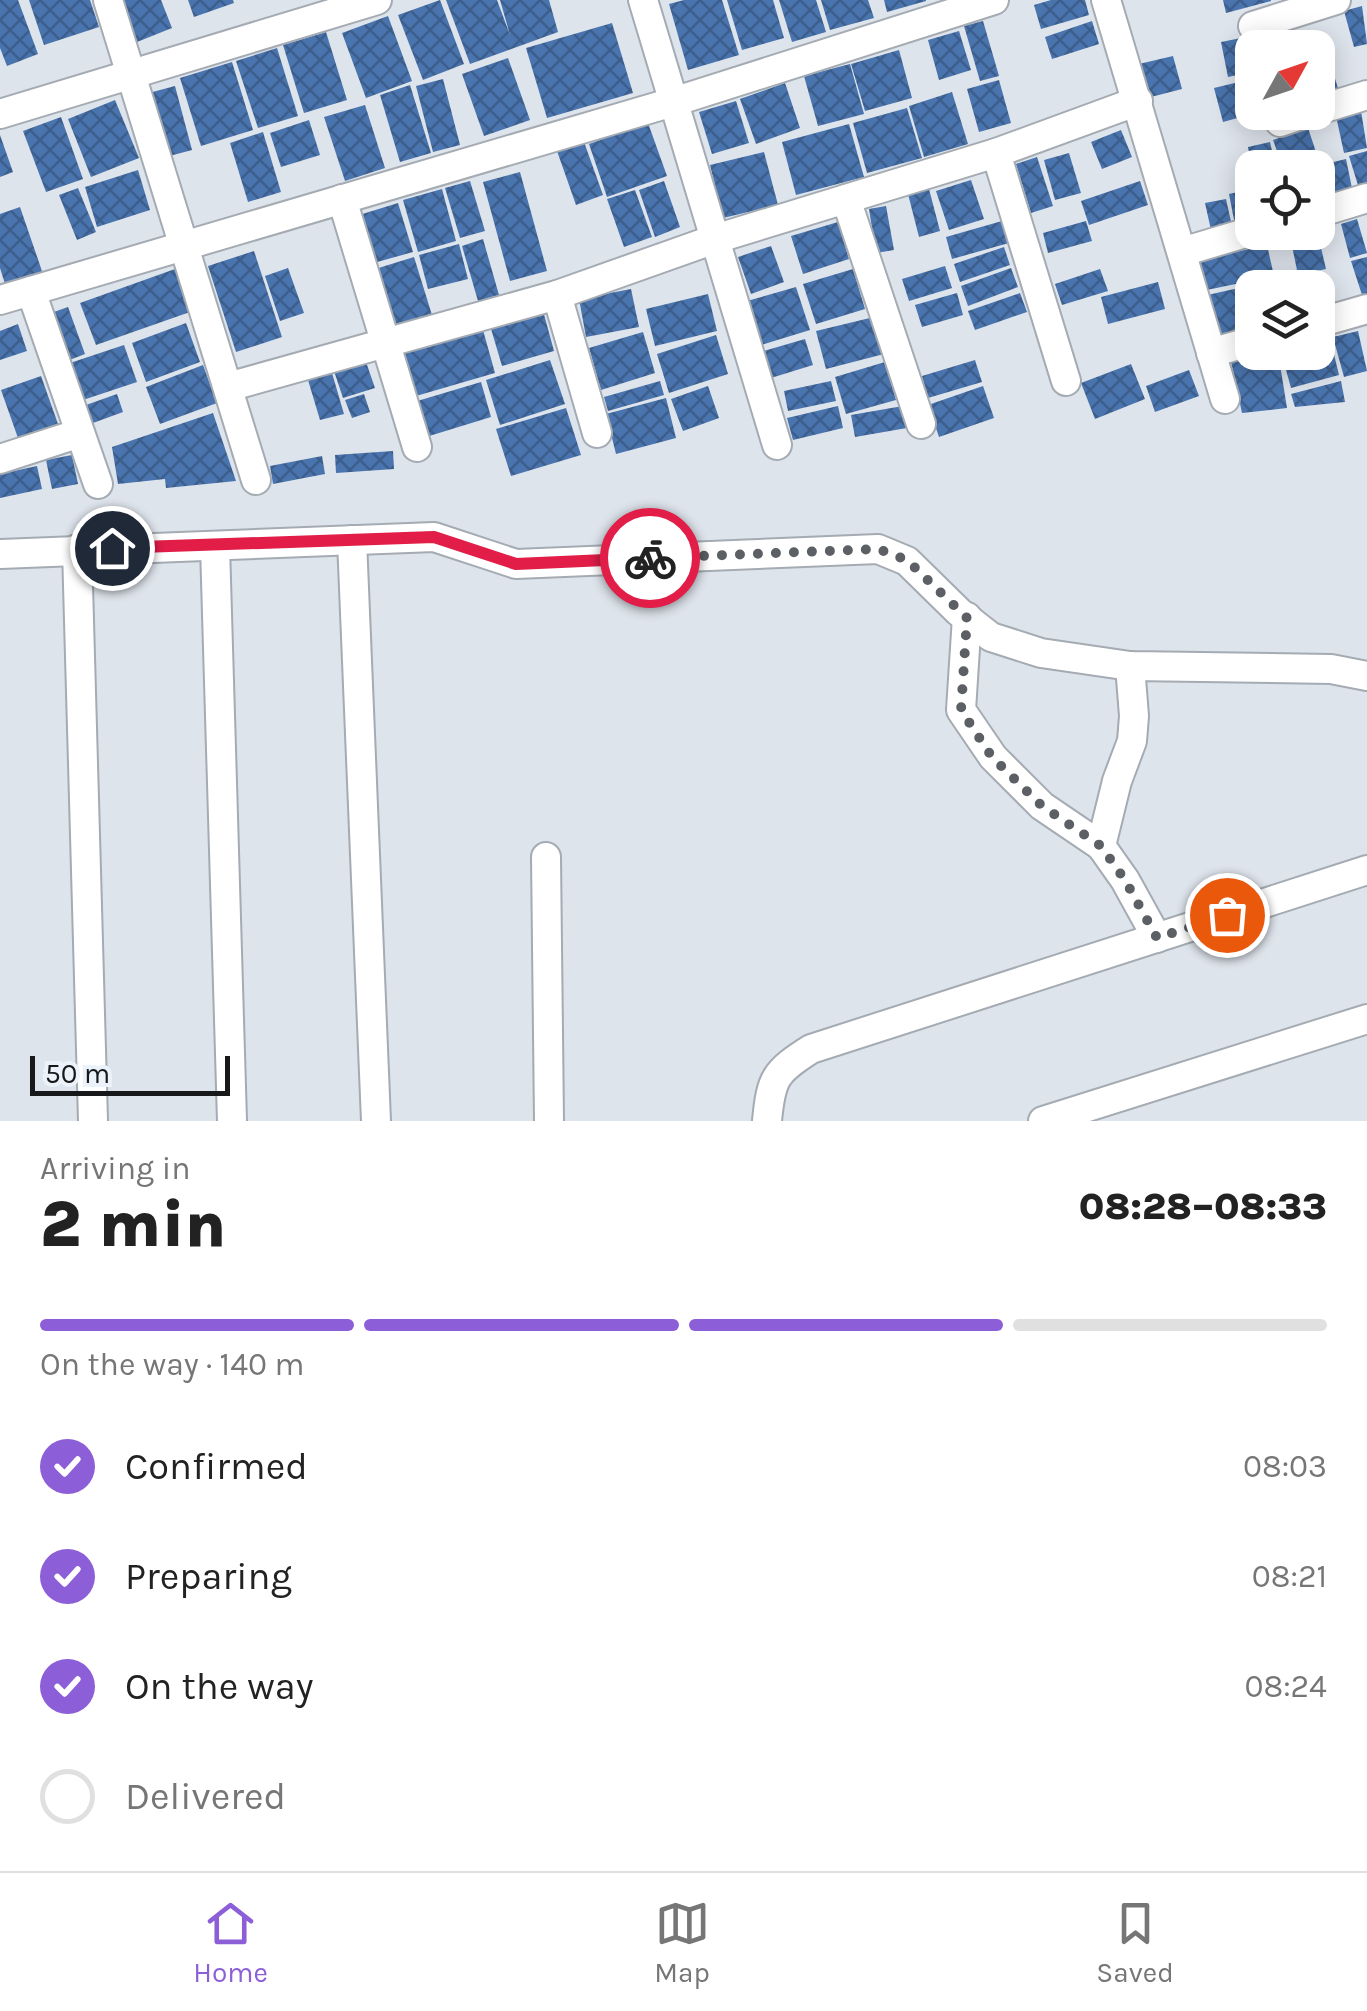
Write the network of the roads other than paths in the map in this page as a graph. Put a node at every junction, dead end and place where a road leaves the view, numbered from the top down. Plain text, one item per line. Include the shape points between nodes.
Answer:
1 (108, 0) edge
2 (377, 0) edge
3 (643, 0) edge
4 (994, 0) edge
5 (1106, 0) edge
6 (1336, 0) edge
7 (1253, 26) dead end
8 (133, 74) junction
9 (1367, 94) edge
10 (1138, 101) junction
11 (673, 102) junction
12 (1335, 104) edge
13 (0, 114) edge
14 (996, 154) junction
15 (1367, 198) edge
16 (342, 199) junction
17 (846, 199) junction
18 (1335, 207) edge
19 (1235, 236) edge
20 (715, 238) junction
21 (185, 245) junction
22 (1182, 252) junction
23 (31, 291) junction
24 (557, 295) junction
25 (0, 300) edge
26 (1367, 309) edge
27 (1335, 318) edge
28 (386, 344) junction
29 (1235, 346) edge
30 (1211, 353) junction
31 (1066, 381) dead end
32 (228, 387) junction
33 (1224, 399) dead end
34 (921, 424) dead end
35 (80, 432) junction
36 (597, 433) dead end
37 (777, 445) dead end
38 (417, 447) dead end
39 (0, 459) edge
40 (256, 480) dead end
41 (98, 484) dead end
42 (352, 540) junction
43 (215, 546) junction
44 (77, 549) junction
45 (0, 554) edge
46 (967, 618) junction
47 (1130, 666) junction
48 (1367, 676) edge
49 (1101, 846) junction
50 (546, 857) dead end
51 (1367, 870) edge
52 (1157, 938) junction
53 (1367, 1019) edge
54 (93, 1121) edge
55 (232, 1121) edge
56 (376, 1121) edge
57 (549, 1121) edge
58 (767, 1121) edge
59 (1043, 1121) edge

1 - 8 street
2 - 8 street
3 - 11 street
4 - 11 street
5 - 10 street
6 - 7 street
8 - 13 street
8 - 21 street
9 - 12 street
10 - 14 street
10 - 22 street
11 - 16 street
11 - 20 street
14 - 17 street
14 - 31 street
15 - 18 street
16 - 21 street
16 - 28 street
17 - 20 street
17 - 34 street
19 - 22 street
20 - 24 street
20 - 37 street
21 - 23 street
21 - 32 street
22 - 30 street
23 - 25 street
23 - 35 street
24 - 28 street
24 - 36 street
26 - 27 street
28 - 32 street
28 - 38 street
29 - 30 street
30 - 33 street
32 - 40 street
35 - 39 street
35 - 41 street
42 - 43 street
42 - 46 street via 434,537 516,564 878,549 907,560
42 - 56 street
43 - 44 street
43 - 55 street
44 - 45 street
44 - 54 street
46 - 47 street via 992,636 1041,654
46 - 49 street via 961,710 992,757 1042,806
47 - 48 street
47 - 49 street via 1132,741
49 - 52 street
50 - 57 street
51 - 52 street
52 - 58 street via 811,1049 770,1085
53 - 59 street

